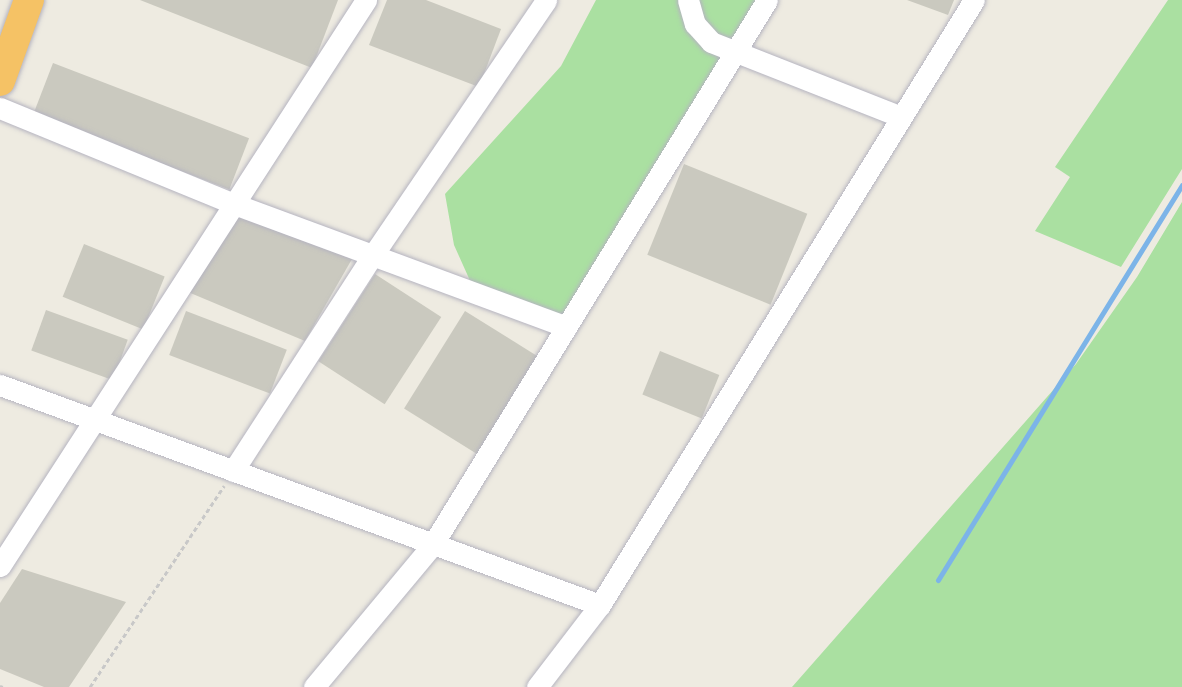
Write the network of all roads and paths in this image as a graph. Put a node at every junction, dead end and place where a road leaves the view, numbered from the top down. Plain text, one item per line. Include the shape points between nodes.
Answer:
1 (28, 0) edge
2 (366, 0) edge
3 (546, 0) edge
4 (688, 0) edge
5 (767, 0) edge
6 (974, 0) edge
7 (735, 52) junction
8 (0, 81) edge
9 (0, 108) edge
10 (901, 117) junction
11 (237, 205) junction
12 (373, 255) junction
13 (566, 327) junction
14 (0, 386) edge
15 (94, 420) junction
16 (233, 471) junction
17 (433, 544) junction
18 (0, 566) edge
19 (600, 605) junction
20 (90, 687) edge
21 (314, 687) edge
22 (537, 687) edge

1 - 8 highway
2 - 11 street
3 - 12 street
4 - 7 street via 695,24 711,42
5 - 7 street
6 - 10 street
7 - 10 street
7 - 13 street
9 - 11 street
10 - 19 street
11 - 12 street
11 - 15 street
12 - 13 street
12 - 16 street
13 - 17 street
14 - 15 street
15 - 16 street
15 - 18 street
16 - 17 street
16 - 20 path
17 - 19 street
17 - 21 street
19 - 22 street

